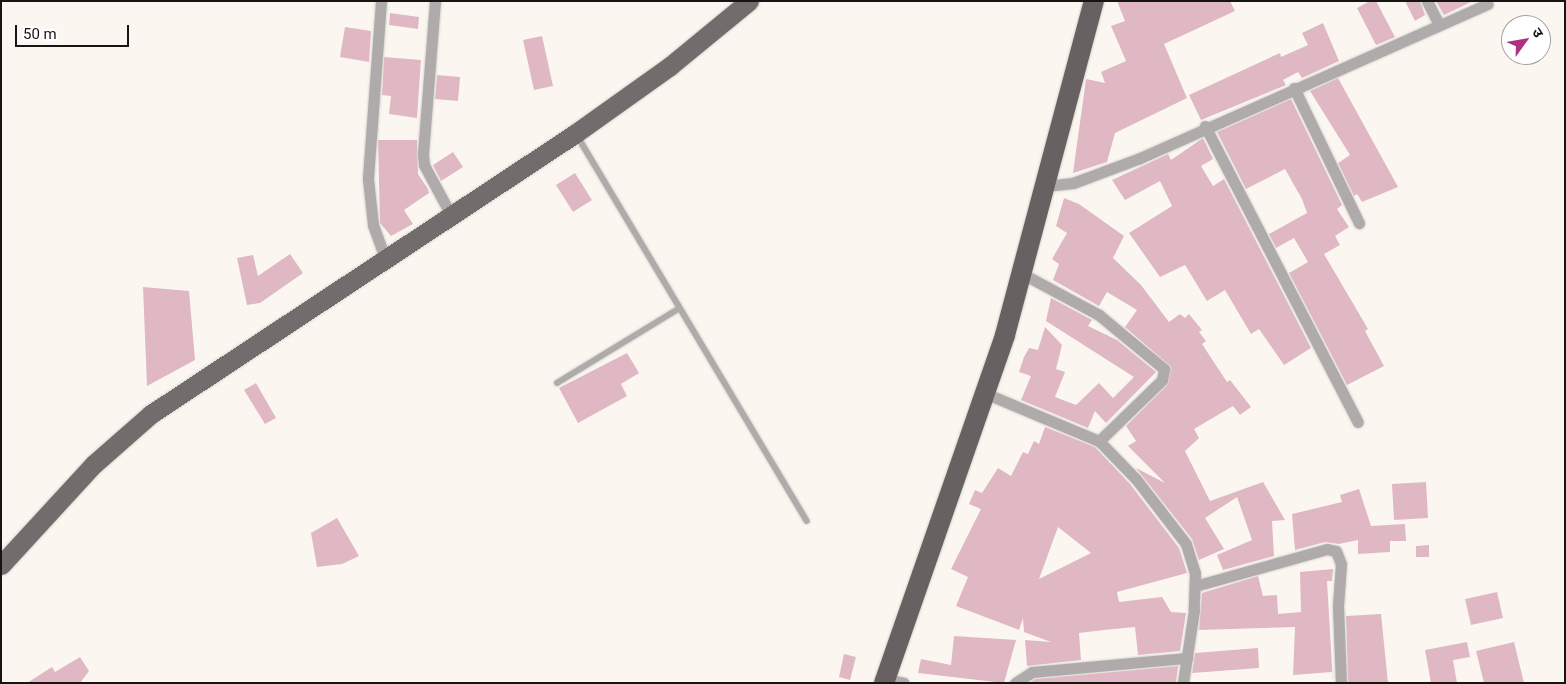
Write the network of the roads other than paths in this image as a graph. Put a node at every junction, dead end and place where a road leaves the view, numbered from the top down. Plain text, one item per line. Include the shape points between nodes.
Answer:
1 (382, 1) edge
2 (435, 1) edge
3 (749, 1) edge
4 (1094, 1) edge
5 (1427, 1) edge
6 (1487, 4) dead end
7 (1439, 25) junction
8 (1294, 88) junction
9 (1205, 126) junction
10 (576, 133) junction
11 (1044, 186) junction
12 (452, 217) junction
13 (1359, 223) dead end
14 (386, 260) junction
15 (1022, 274) junction
16 (678, 309) junction
17 (557, 383) dead end
18 (987, 394) junction
19 (1358, 422) dead end
20 (1099, 441) junction
21 (807, 522) dead end
22 (1, 565) edge
23 (1195, 586) junction
24 (1187, 658) junction
25 (891, 682) edge
26 (1015, 683) edge
27 (1183, 683) edge
28 (1341, 683) edge

1 - 14 street via 368,179 373,225
2 - 12 street via 423,155 424,165
3 - 10 main road via 670,66
4 - 11 highway
5 - 7 street
6 - 7 street
7 - 8 street
8 - 9 street
8 - 13 street
9 - 11 street via 1073,183
9 - 19 street
10 - 12 main road
10 - 16 lane
11 - 15 highway
12 - 14 main road
14 - 22 main road via 151,414 94,464
15 - 18 highway
15 - 20 street via 1098,315 1164,369 1162,380
16 - 17 lane
16 - 21 lane
18 - 20 street
18 - 25 highway
20 - 23 street via 1136,479 1186,544 1192,556
23 - 24 street
23 - 28 street via 1327,549 1336,551 1341,564 1338,606
24 - 26 street via 1032,672
24 - 27 street

